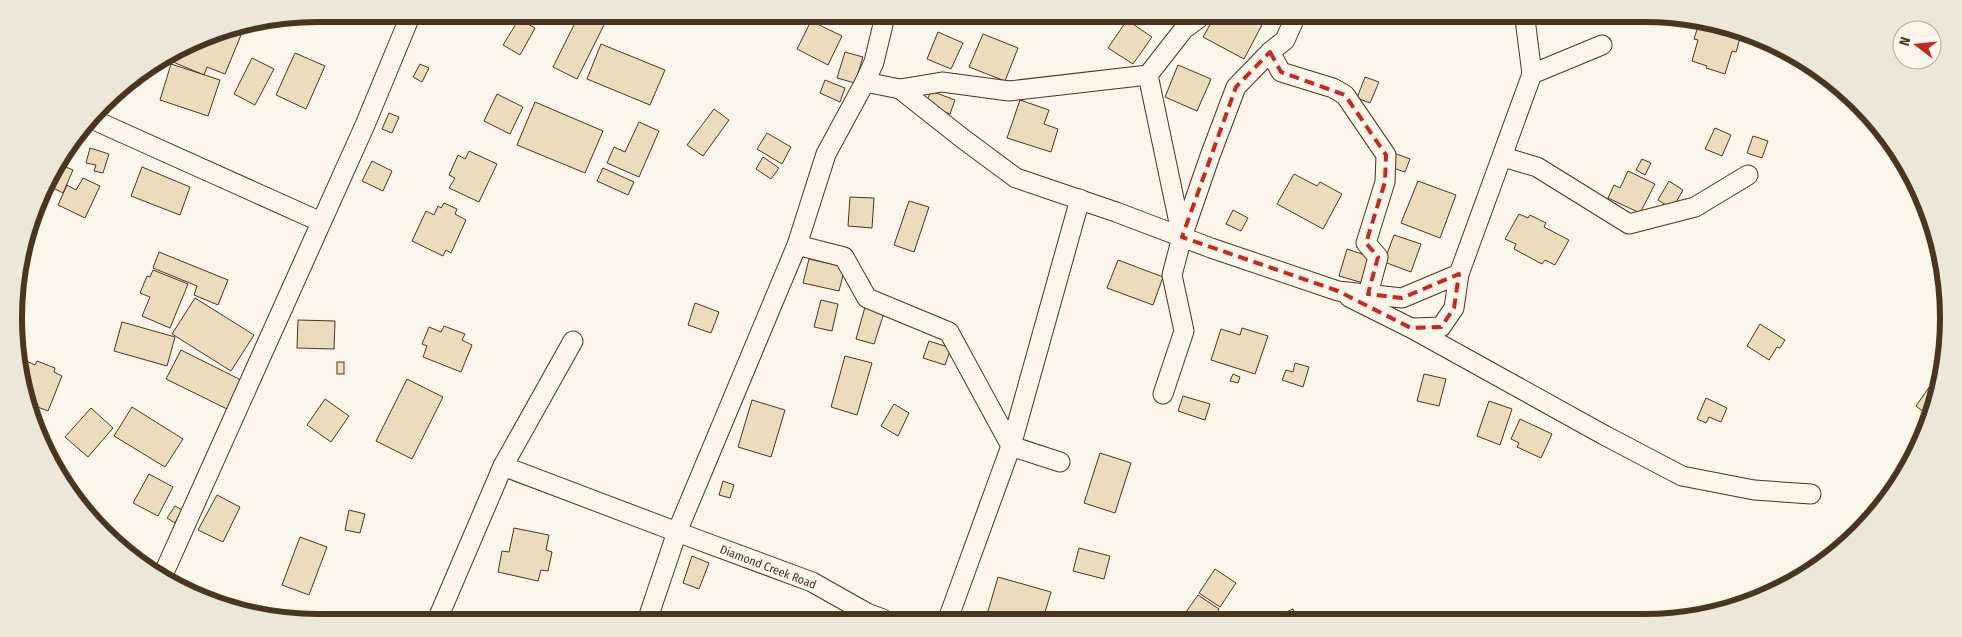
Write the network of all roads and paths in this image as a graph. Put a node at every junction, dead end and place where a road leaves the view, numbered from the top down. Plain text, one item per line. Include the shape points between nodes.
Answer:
1 (409, 22) edge
2 (884, 22) edge
3 (1193, 22) edge
4 (1292, 22) edge
5 (1525, 22) edge
6 (1602, 45) dead end
7 (1270, 52) junction
8 (1532, 74) junction
9 (1148, 75) junction
10 (865, 82) junction
11 (900, 89) junction
12 (97, 122) edge
13 (1503, 157) junction
14 (1748, 175) dead end
15 (1080, 199) junction
16 (321, 222) junction
17 (1182, 237) junction
18 (796, 245) junction
19 (1459, 274) junction
20 (1338, 291) junction
21 (1368, 294) junction
22 (1412, 328) junction
23 (573, 341) dead end
24 (1163, 394) dead end
25 (1011, 446) junction
26 (1060, 462) dead end
27 (503, 466) junction
28 (1811, 494) dead end
29 (676, 532) junction
30 (164, 572) edge
31 (440, 614) edge
32 (649, 614) edge
33 (870, 614) edge
34 (950, 614) edge

1 - 16 street
2 - 10 street via 874,62
3 - 9 street via 1184,28
4 - 7 street via 1285,40
5 - 8 street
6 - 8 street
7 - 17 street via 1236,87
7 - 21 street via 1281,72 1345,94 1386,155 1385,182 1366,243 1378,257
8 - 13 street
9 - 11 street via 1009,91 942,82
9 - 17 street
10 - 11 street
10 - 18 street via 826,154
11 - 15 street via 1016,178
12 - 16 street
13 - 14 street via 1537,167 1629,224 1695,207
13 - 19 street
15 - 17 street
15 - 25 street
16 - 30 street
17 - 20 street
17 - 24 street via 1172,275 1184,331
18 - 25 street via 844,257 867,298 949,332
18 - 29 street
19 - 21 street via 1402,298
19 - 22 street via 1454,308 1441,327
20 - 21 street
20 - 22 street
22 - 28 street via 1682,476 1754,490
23 - 27 street
25 - 26 street
25 - 34 street
27 - 29 street, Diamond Creek Road
27 - 31 street
29 - 32 street
29 - 33 street, Diamond Creek Road via 812,582

